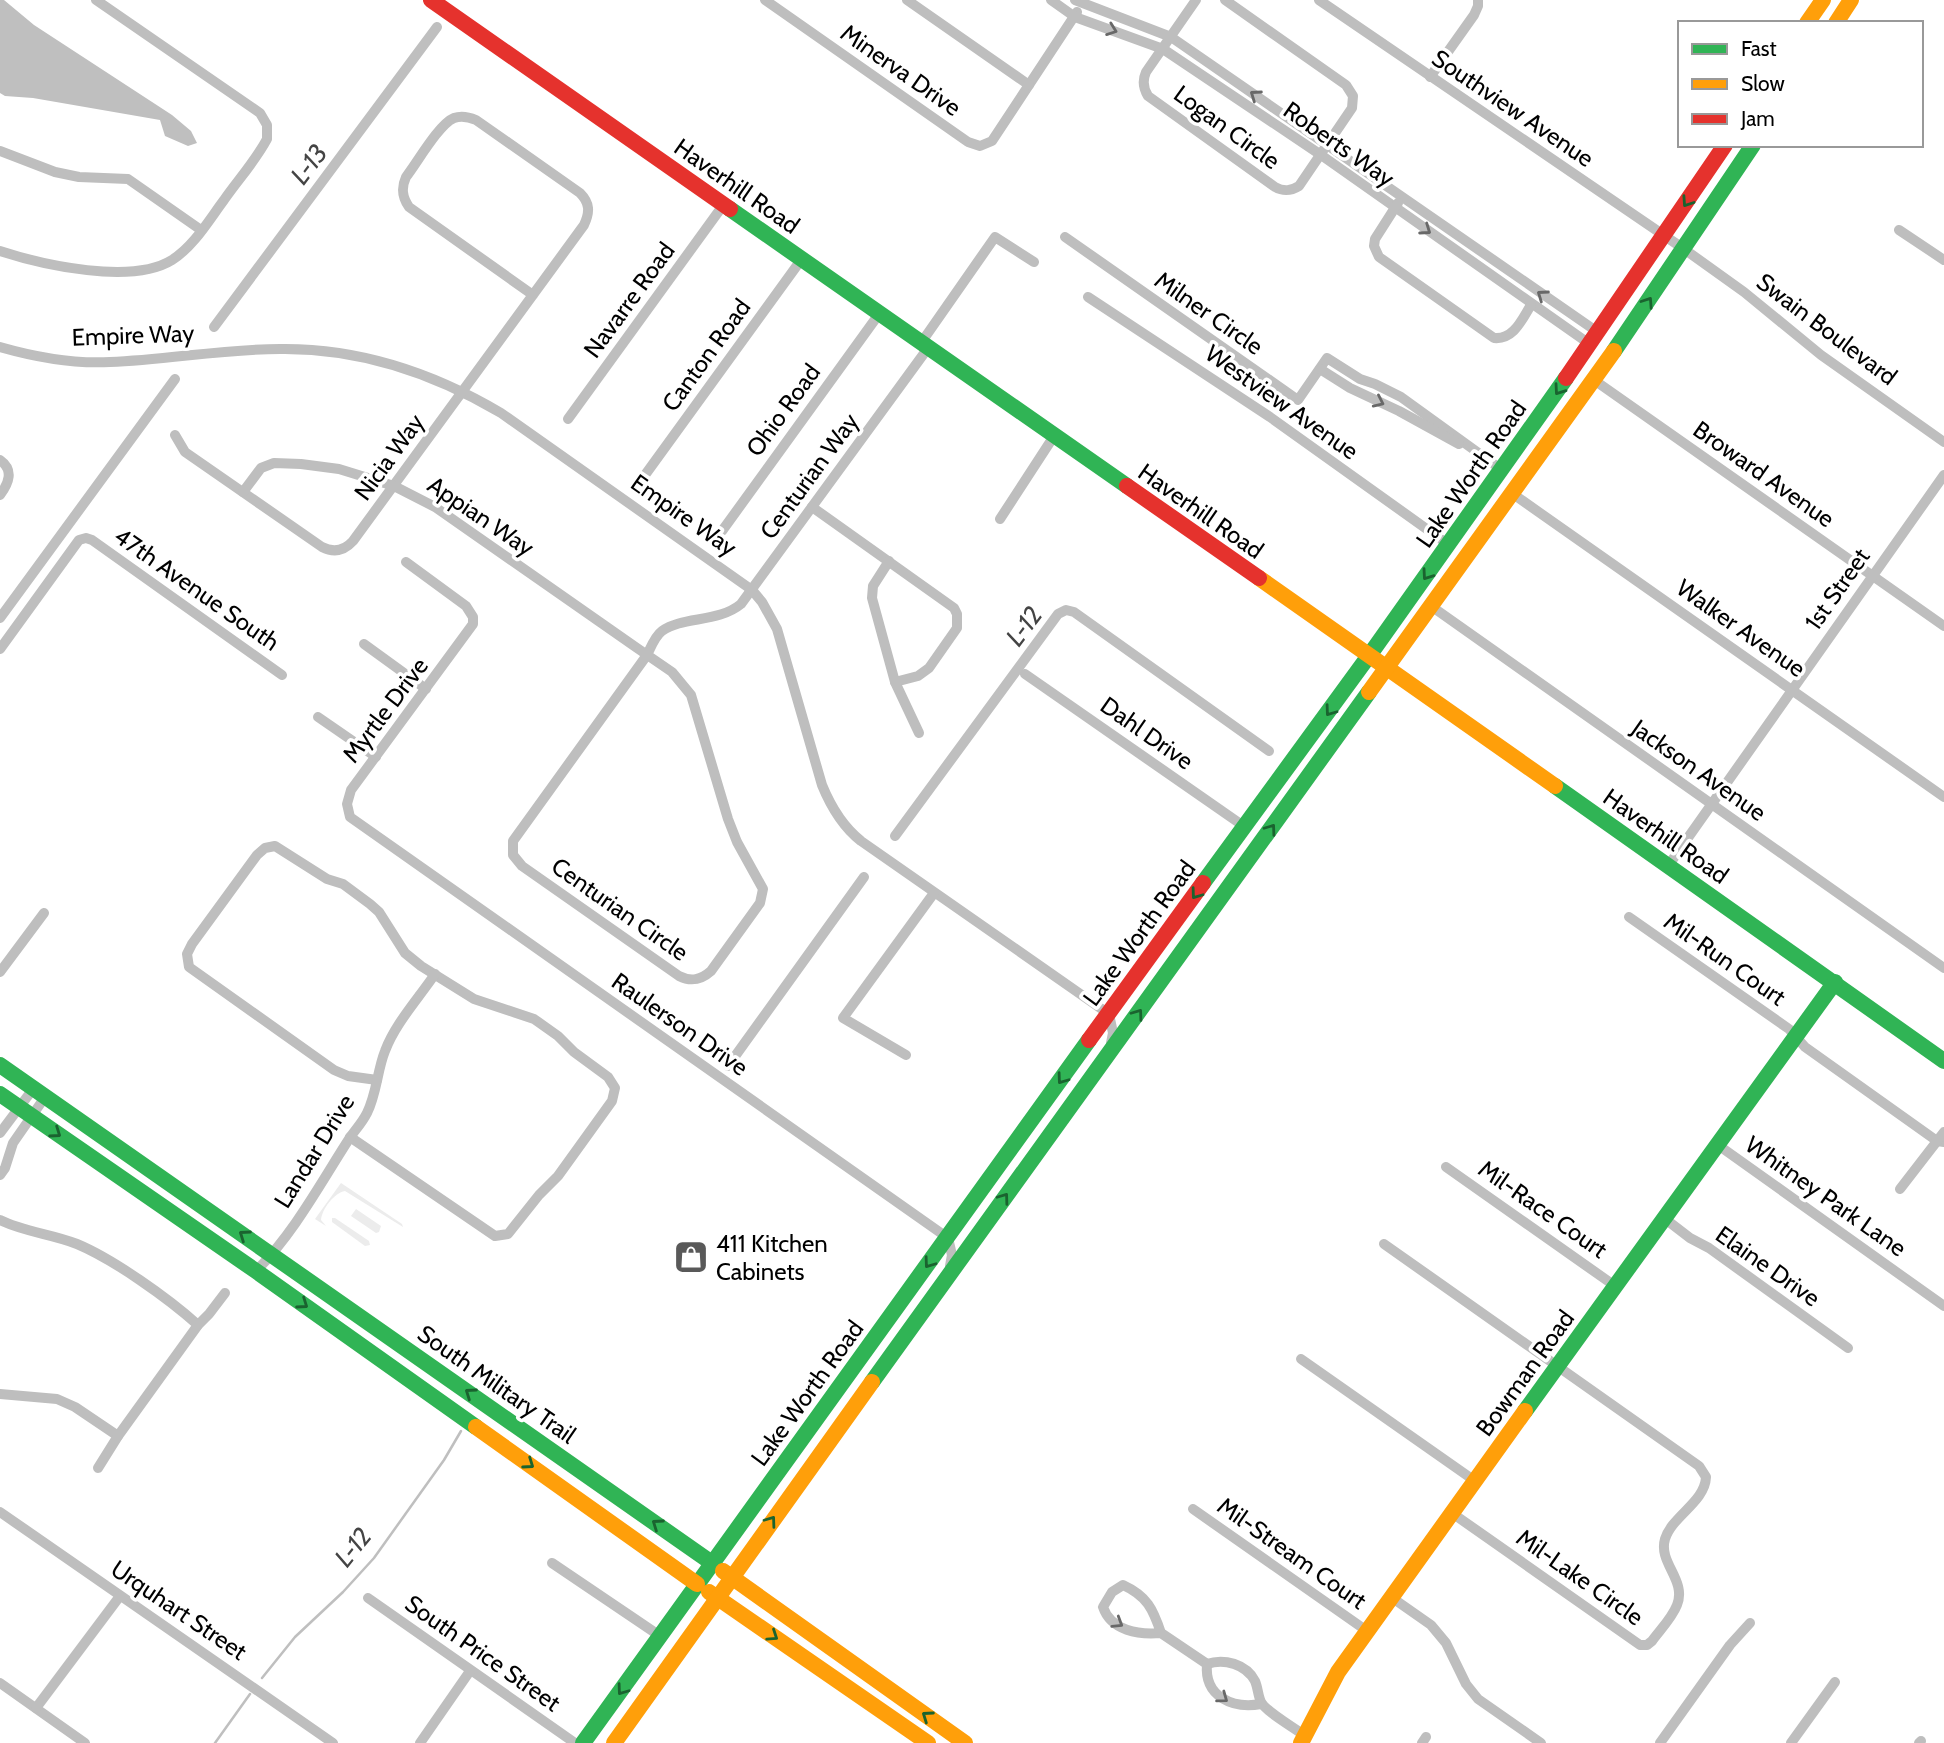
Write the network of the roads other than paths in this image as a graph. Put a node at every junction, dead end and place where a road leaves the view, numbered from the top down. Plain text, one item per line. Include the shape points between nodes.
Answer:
1 (96, 0) edge
2 (431, 0) edge
3 (765, 0) edge
4 (907, 0) edge
5 (1051, 0) edge
6 (1196, 0) edge
7 (1224, 0) edge
8 (1319, 0) edge
9 (1478, 0) edge
10 (1823, 0) edge
11 (1834, 0) edge
12 (1851, 0) edge
13 (1079, 1) edge
14 (1075, 17) junction
15 (1808, 21) edge
16 (1820, 21) edge
17 (1837, 21) edge
18 (1171, 37) junction
19 (1163, 49) junction
20 (1430, 77) junction
21 (1029, 85) junction
22 (1328, 145) junction
23 (1724, 147) edge
24 (1753, 147) edge
25 (0, 151) edge
26 (1321, 155) junction
27 (1402, 196) junction
28 (724, 204) junction
29 (1394, 208) junction
30 (201, 230) junction
31 (1899, 230) dead end
32 (1665, 236) junction
33 (1065, 237) dead end
34 (1684, 249) junction
35 (0, 251) edge
36 (802, 260) junction
37 (1944, 260) edge
38 (1034, 262) dead end
39 (534, 295) junction
40 (1088, 297) dead end
41 (1531, 305) junction
42 (879, 314) junction
43 (1595, 339) junction
44 (924, 346) junction
45 (0, 347) edge
46 (1320, 369) junction
47 (1594, 380) junction
48 (463, 392) junction
49 (568, 419) dead end
50 (175, 435) dead end
51 (1054, 436) junction
52 (1522, 441) junction
53 (1944, 442) edge
54 (1468, 448) junction
55 (0, 460) edge
56 (1502, 470) junction
57 (645, 475) dead end
58 (1944, 475) edge
59 (394, 486) junction
60 (243, 492) junction
61 (1513, 494) junction
62 (0, 495) edge
63 (812, 507) junction
64 (1000, 519) dead end
65 (722, 531) dead end
66 (1449, 545) junction
67 (890, 561) junction
68 (406, 562) dead end
69 (1872, 575) junction
70 (752, 590) junction
71 (1431, 606) junction
72 (1944, 626) edge
73 (364, 644) dead end
74 (0, 649) edge
75 (647, 654) junction
76 (1370, 656) junction
77 (1388, 668) junction
78 (1025, 674) dead end
79 (282, 675) dead end
80 (895, 682) junction
81 (426, 689) junction
82 (1791, 689) junction
83 (318, 717) dead end
84 (919, 733) dead end
85 (376, 757) junction
86 (1944, 797) edge
87 (1710, 804) junction
88 (356, 823) joint
89 (1245, 827) junction
90 (1668, 866) junction
91 (934, 893) junction
92 (44, 912) dead end
93 (1629, 917) dead end
94 (1944, 968) edge
95 (0, 972) edge
96 (435, 975) junction
97 (1835, 982) junction
98 (1109, 1014) junction
99 (1796, 1037) junction
100 (906, 1055) dead end
101 (1107, 1056) junction
102 (1944, 1061) edge
103 (0, 1065) edge
104 (377, 1080) junction
105 (39, 1093) junction
106 (0, 1094) edge
107 (26, 1111) junction
108 (9, 1123) junction
109 (0, 1133) edge
110 (350, 1137) junction
111 (1942, 1138) edge
112 (0, 1144) edge
113 (1718, 1146) junction
114 (1446, 1167) dead end
115 (0, 1175) edge
116 (1900, 1189) dead end
117 (1664, 1218) junction
118 (0, 1220) edge
119 (947, 1238) junction
120 (1384, 1244) dead end
121 (272, 1254) junction
122 (256, 1271) junction
123 (948, 1275) junction
124 (1615, 1286) junction
125 (225, 1293) dead end
126 (1944, 1306) edge
127 (198, 1325) junction
128 (1848, 1348) dead end
129 (1301, 1359) dead end
130 (1558, 1366) junction
131 (0, 1394) edge
132 (118, 1436) junction
133 (98, 1468) dead end
134 (1475, 1481) junction
135 (1193, 1509) dead end
136 (0, 1512) edge
137 (1452, 1513) junction
138 (552, 1563) dead end
139 (712, 1563) junction
140 (731, 1577) junction
141 (697, 1584) junction
142 (120, 1596) junction
143 (716, 1597) junction
144 (1391, 1597) junction
145 (368, 1598) dead end
146 (1750, 1623) dead end
147 (1367, 1631) junction
148 (1161, 1633) junction
149 (660, 1636) junction
150 (1207, 1664) junction
151 (470, 1671) junction
152 (1835, 1682) dead end
153 (0, 1683) edge
154 (1261, 1704) junction
155 (36, 1709) junction
156 (1303, 1739) edge
157 (85, 1743) edge
158 (333, 1743) edge
159 (420, 1743) edge
160 (575, 1743) edge
161 (583, 1743) edge
162 (614, 1743) edge
163 (928, 1743) edge
164 (965, 1743) edge
165 (1541, 1743) edge
166 (1660, 1743) edge
167 (1791, 1743) edge

1 - 30 street via 260,113 267,125 264,145
2 - 28 main road, Haverhill Road
3 - 21 street, Minerva Drive via 980,146 992,141
4 - 21 street
5 - 14 street, Roberts Way
6 - 18 street
7 - 22 street via 1351,90 1352,108
8 - 20 street, Southview Avenue
9 - 20 street via 1474,15
10 - 15 main road
11 - 16 main road
12 - 17 main road
13 - 14 street
13 - 18 street, Roberts Way
14 -> 19 street, Roberts Way
14 - 21 street
18 - 19 street
22 -> 18 street, Roberts Way
19 - 26 street, Roberts Way
19 - 26 street, Logan Circle via 1143,78 1148,96 1275,187 1287,191 1299,186
20 - 32 street, Southview Avenue
22 - 26 street
22 - 27 street, Roberts Way
23 -> 32 main road, Lake Worth Road
24 - 34 main road, Lake Worth Road
25 - 30 street via 55,172 128,179
26 - 29 street, Roberts Way
27 - 29 street
43 -> 27 street, Roberts Way
28 - 36 main road, Haverhill Road
28 - 49 street, Navarre Road
29 -> 41 street, Roberts Way
29 - 41 street via 1375,239 1379,257 1488,335 1512,334
30 - 35 street via 184,252 150,268 76,269
31 - 37 street
32 - 34 street, Southview Avenue
32 - 43 main road, Lake Worth Road
33 - 46 street, Milner Circle via 1298,400
47 -> 34 main road, Lake Worth Road
34 - 53 street, Swain Boulevard
36 - 42 main road, Haverhill Road
36 - 57 street, Canton Road
38 - 44 street, Centurian Way via 995,237
39 - 39 street, Nicia Way via 409,207 402,195 406,177 449,120 470,117 580,193 588,204 588,217
39 - 48 street, Nicia Way
40 - 66 street, Westview Avenue via 1270,417
41 - 43 street, Roberts Way
42 - 44 main road, Haverhill Road
42 - 65 street, Ohio Road
43 -> 52 main road, Lake Worth Road
44 - 51 main road, Haverhill Road
44 - 63 street, Centurian Way
45 - 48 street, Empire Way via 49,358 109,362 257,349 320,351 388,363
46 -> 54 street, Milner Circle
46 - 54 street, Milner Circle via 1327,358 1401,397
47 - 61 main road, Lake Worth Road
47 - 69 street, Broward Avenue
48 - 59 street, Nicia Way
48 - 70 street, Empire Way
50 - 60 street, Nicia Way via 185,452
51 - 64 street
51 - 76 main road, Haverhill Road
52 - 56 main road, Lake Worth Road
52 - 61 main road
54 - 56 street, Milner Circle
55 - 62 street via 10,475
56 - 66 main road, Lake Worth Road
58 - 69 street, 1st Street
59 - 60 street, Appian Way via 329,467 274,463 261,468
59 - 60 street, Nicia Way via 353,541 335,551 322,547
59 - 75 street, Appian Way via 435,507
61 - 71 main road, Lake Worth Road
61 - 82 street, Walker Avenue
63 - 67 street
63 - 70 street, Centurian Way
66 -> 76 main road, Lake Worth Road
67 - 80 street via 873,586 872,598
67 - 80 street via 948,602 958,621 954,635 929,668
68 - 81 street, Myrtle Drive via 466,606 473,617 473,624
69 - 72 street, Broward Avenue
69 - 82 street, 1st Street
70 - 75 street, Centurian Way via 730,612 664,630
70 - 91 street, Empire Way via 778,629 822,785 835,813 855,836
71 - 77 main road, Lake Worth Road
71 - 87 street, Jackson Avenue
73 - 81 street
74 - 79 street, 47th Avenue South via 79,540 86,538
75 - 75 street, Centurian Circle via 515,835 513,855 522,866 679,976 700,979 711,971 760,903 763,889 728,819 691,695 678,677
76 - 77 main road, Haverhill Road
76 -> 89 main road, Lake Worth Road
77 - 90 main road, Haverhill Road
101 -> 77 main road, Lake Worth Road
78 - 89 street, Dahl Drive
80 - 84 street
81 - 85 street, Myrtle Drive
82 - 86 street, Walker Avenue
82 - 87 street, 1st Street
83 - 85 street
85 - 88 street, Myrtle Drive via 348,797 347,811
87 - 90 street, 1st Street
87 - 94 street, Jackson Avenue
88 - 119 street, Raulerson Drive
89 -> 98 main road, Lake Worth Road
90 - 97 main road, Haverhill Road
91 - 98 street, Empire Way
91 - 100 street via 843,1018
92 - 95 street
93 - 99 street, Mil-Run Court
96 - 104 street, Landar Drive via 388,1043
96 - 104 street via 405,953 370,904 275,846 257,855 192,944 187,961 194,972 341,1073
96 - 110 street via 474,999 534,1019 558,1036 612,1082 612,1101 558,1176 502,1236 495,1236
97 - 99 main road, Bowman Road
97 - 102 main road, Haverhill Road
98 - 101 street via 1114,1033
98 -> 119 main road, Lake Worth Road
99 - 111 street, Mil-Run Court
99 - 113 main road, Bowman Road
123 -> 101 main road, Lake Worth Road
103 - 105 main road, South Military Trail
104 - 110 street, Landar Drive via 369,1110
105 - 107 street
121 -> 105 main road, South Military Trail
106 - 107 main road, South Military Trail
107 - 108 street
107 - 115 street
107 -> 122 main road, South Military Trail
108 - 109 street
108 - 112 street
110 - 121 street, Landar Drive
111 - 116 street
113 - 117 main road, Bowman Road
113 - 126 street, Whitney Park Lane
114 - 124 street, Mil-Race Court
117 - 124 main road, Bowman Road
117 - 128 street, Elaine Drive
118 - 127 street via 97,1253
119 - 123 street via 952,1255
119 -> 139 main road, Lake Worth Road
120 - 130 street
121 - 122 street, Landar Drive
139 -> 121 main road, South Military Trail
122 -> 141 main road, South Military Trail
140 -> 123 main road, Lake Worth Road
124 - 130 main road, Bowman Road
125 - 127 street
127 - 132 street
129 - 134 street
130 - 134 main road, Bowman Road
130 - 137 street, Mil-Lake Circle via 1699,1466 1706,1477 1703,1490 1664,1542 1680,1590 1675,1609 1652,1641 1640,1645
131 - 132 street via 57,1399
132 - 133 street
134 - 137 main road, Bowman Road
135 - 147 street, Mil-Stream Court
136 - 142 street, Urquhart Street
137 - 144 main road, Bowman Road
138 - 149 street
139 - 140 main road, South Military Trail
139 - 141 main road, Lake Worth Road
140 - 143 main road, Lake Worth Road
164 -> 140 main road, South Military Trail
141 - 143 main road, South Military Trail
141 - 149 main road, Lake Worth Road
142 - 155 street
142 - 158 street, Urquhart Street
143 - 162 main road, Lake Worth Road
143 -> 163 main road, South Military Trail
144 - 147 main road, Bowman Road
144 - 165 street via 1431,1625 1478,1699
145 - 151 street, South Price Street
146 - 166 street
147 - 156 main road, Bowman Road via 1338,1672
148 -> 148 street via 1157,1616 1140,1595 1123,1585 1103,1606 1106,1616 1118,1626 1147,1636
148 - 150 street
149 -> 161 main road, Lake Worth Road
150 - 154 street via 1218,1660 1245,1670 1255,1680
150 -> 154 street via 1206,1675 1219,1697 1234,1705
151 - 159 street
151 - 160 street, South Price Street
152 - 167 street
153 - 155 street
154 - 156 street
155 - 157 street

